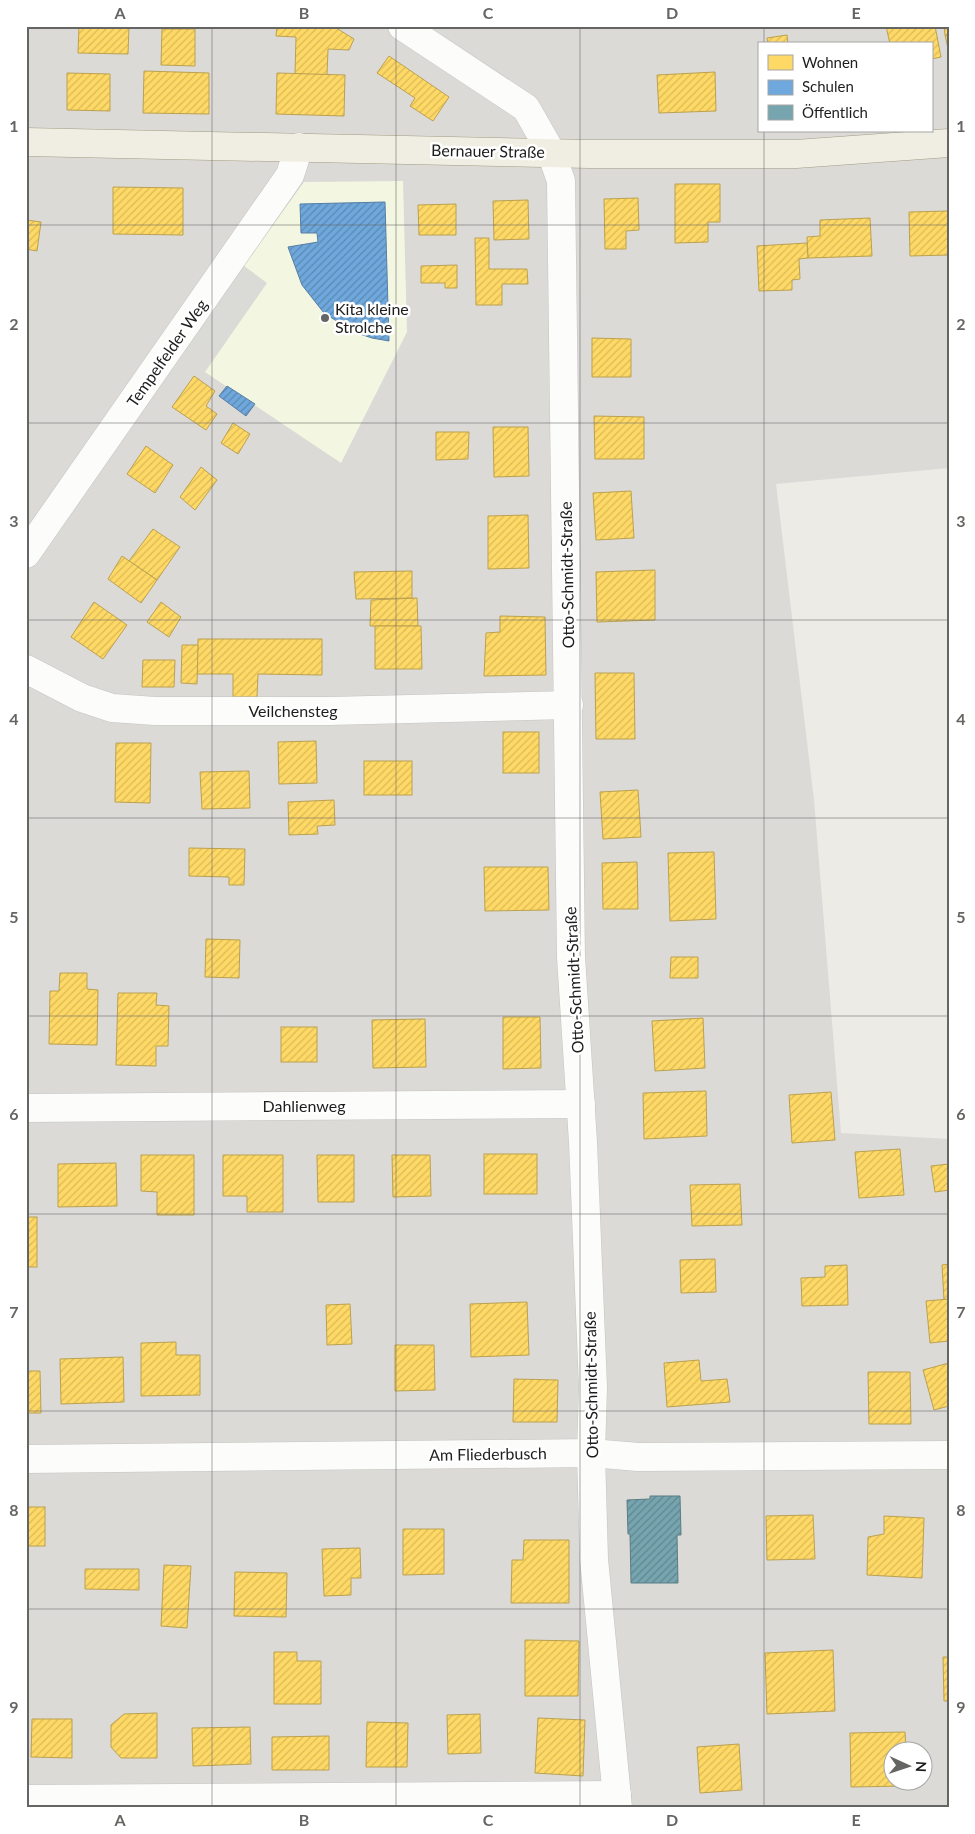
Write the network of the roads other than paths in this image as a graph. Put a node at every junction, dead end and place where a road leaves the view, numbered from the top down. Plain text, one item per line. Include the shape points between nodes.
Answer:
1 (402, 26) edge
2 (26, 142) edge
3 (949, 143) edge
4 (299, 147) junction
5 (552, 152) junction
6 (26, 554) edge
7 (26, 669) edge
8 (569, 705) junction
9 (581, 1104) junction
10 (26, 1108) edge
11 (591, 1453) junction
12 (949, 1455) edge
13 (26, 1459) edge
14 (26, 1799) edge
15 (617, 1802) edge

1 - 5 street, Otto-Schmidt-Straße via 526,108
2 - 4 main road, Bernauer Straße
3 - 5 main road, Bernauer Straße via 796,154
4 - 5 main road, Bernauer Straße
4 - 6 street, Tempelfelder Weg via 290,175
5 - 8 street, Otto-Schmidt-Straße via 561,181
7 - 8 street, Veilchensteg via 82,698 105,706 155,711 330,711
8 - 9 street, Otto-Schmidt-Straße via 571,957
9 - 10 street, Dahlienweg
9 - 11 street, Otto-Schmidt-Straße via 593,1387
11 - 12 street, Am Fliederbusch via 638,1457
11 - 13 street, Am Fliederbusch
11 - 15 street, Otto-Schmidt-Straße via 594,1559
14 - 15 street

